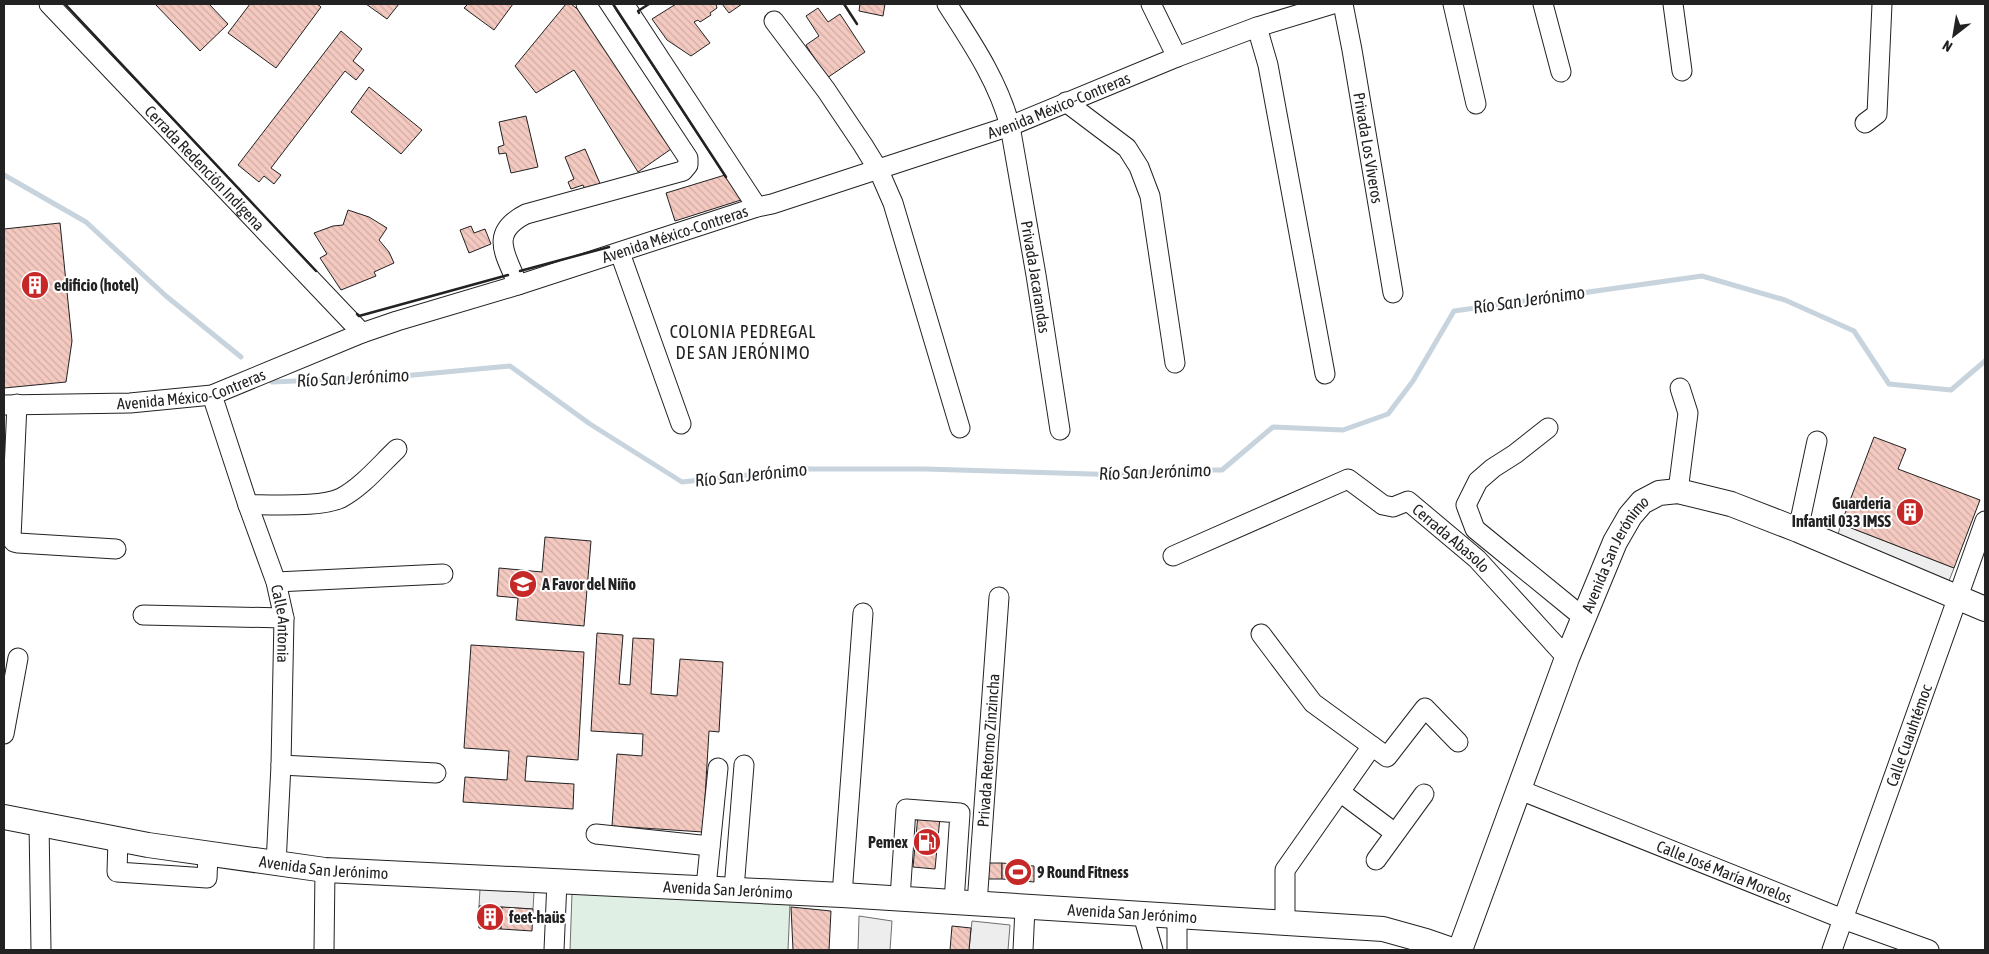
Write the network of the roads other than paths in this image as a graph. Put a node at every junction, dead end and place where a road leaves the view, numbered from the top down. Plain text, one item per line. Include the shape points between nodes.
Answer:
1 (49, 4) edge
2 (586, 4) edge
3 (624, 4) edge
4 (947, 4) edge
5 (1150, 4) edge
6 (1343, 4) edge
7 (1454, 4) edge
8 (1543, 4) edge
9 (1673, 4) edge
10 (1882, 4) edge
11 (1325, 5) edge
12 (774, 21) dead end
13 (1257, 27) junction
14 (1177, 57) junction
15 (1682, 71) dead end
16 (1561, 72) dead end
17 (1066, 102) junction
18 (1476, 104) dead end
19 (1865, 123) dead end
20 (1010, 126) junction
21 (879, 171) junction
22 (757, 207) junction
23 (620, 253) junction
24 (518, 285) junction
25 (1393, 293) dead end
26 (362, 333) junction
27 (1175, 363) dead end
28 (1325, 374) dead end
29 (1680, 388) dead end
30 (212, 395) junction
31 (10, 404) edge
32 (681, 424) dead end
33 (960, 428) dead end
34 (1548, 428) dead end
35 (1060, 430) dead end
36 (1817, 441) dead end
37 (397, 449) dead end
38 (1678, 491) junction
39 (248, 505) junction
40 (1985, 521) edge
41 (1798, 530) junction
42 (116, 549) dead end
43 (1173, 556) dead end
44 (443, 574) dead end
45 (276, 582) junction
46 (1000, 597) dead end
47 (1957, 598) junction
48 (1985, 609) edge
49 (863, 614) dead end
50 (143, 615) dead end
51 (284, 618) junction
52 (1584, 618) junction
53 (1261, 634) dead end
54 (18, 658) dead end
55 (1567, 658) junction
56 (4, 734) edge
57 (1458, 742) dead end
58 (1372, 746) junction
59 (281, 765) junction
60 (744, 765) dead end
61 (718, 768) dead end
62 (436, 773) dead end
63 (1520, 790) junction
64 (1340, 792) junction
65 (1424, 794) dead end
66 (4, 817) edge
67 (39, 823) junction
68 (1395, 833) junction
69 (596, 834) dead end
70 (118, 839) junction
71 (710, 846) junction
72 (208, 854) junction
73 (1376, 860) dead end
74 (276, 864) junction
75 (325, 870) junction
76 (557, 881) junction
77 (706, 887) junction
78 (734, 889) junction
79 (842, 895) junction
80 (900, 898) junction
81 (954, 902) junction
82 (977, 904) junction
83 (1025, 908) junction
84 (1144, 915) junction
85 (1177, 917) junction
86 (1843, 918) junction
87 (1285, 924) junction
88 (41, 950) edge
89 (324, 950) edge
90 (554, 950) edge
91 (1023, 950) edge
92 (1154, 950) edge
93 (1177, 950) edge
94 (1452, 950) edge
95 (1460, 950) edge
96 (1832, 950) edge
97 (1929, 950) edge

1 - 26 street, Cerrada Redención Indígena
2 - 24 street via 688,158 688,165 683,171 526,214 512,221 504,232 503,247
3 - 22 street
4 - 20 street, Privada Jacarandas via 987,68 1004,104
5 - 14 street
6 - 25 street, Privada Los Viveros
7 - 18 street
8 - 16 street
9 - 15 street
10 - 19 street via 1877,114
11 - 13 street, Avenida México-Contreras
12 - 21 street via 826,90
13 - 14 street, Avenida México-Contreras
13 - 28 street via 1268,65
14 - 17 street, Avenida México-Contreras
17 - 20 street, Avenida México-Contreras
17 - 27 street via 1126,148 1139,167 1150,196
20 - 21 street, Avenida México-Contreras
20 - 35 street, Privada Jacarandas
21 - 22 street, Avenida México-Contreras
21 - 33 street via 893,203
22 - 23 street, Avenida México-Contreras
23 - 24 street, Avenida México-Contreras
23 - 32 street
24 - 26 street, Avenida México-Contreras
26 - 30 street, Avenida México-Contreras
29 - 38 street via 1688,413
30 - 31 street, Avenida México-Contreras via 130,403
30 - 39 street, Calle Antonia
31 - 42 street via 14,542
34 - 52 street via 1478,481 1466,505 1475,529
36 - 41 street
37 - 39 street via 355,489 339,499 319,503
38 - 41 main road, Avenida San Jerónimo via 1731,504
38 - 52 main road, Avenida San Jerónimo via 1659,493 1642,502 1630,516 1615,542
39 - 45 street, Calle Antonia
40 - 47 street, Calle Cuauhtémoc
41 - 47 main road, Avenida San Jerónimo
43 - 55 street, Cerrada Abasolo via 1348,479 1382,505 1393,507 1408,501 1476,559
44 - 45 street
45 - 51 street, Calle Antonia
46 - 82 street, Privada Retorno Zinzincha
47 - 48 main road, Avenida San Jerónimo
47 - 86 street, Calle Cuauhtémoc
49 - 79 street
50 - 51 street
51 - 59 street, Calle Antonia
52 - 55 main road, Avenida San Jerónimo
53 - 58 street via 1314,703
54 - 56 street
55 - 63 main road, Avenida San Jerónimo
57 - 58 street via 1425,708 1388,757
58 - 64 street
59 - 62 street
59 - 74 street, Calle Antonia
60 - 78 street
61 - 71 street
63 - 86 street, Calle José María Morelos
63 - 95 main road, Avenida San Jerónimo
64 - 68 street
64 - 87 street via 1286,870
65 - 68 street
66 - 67 main road, Avenida San Jerónimo
67 - 70 main road, Avenida San Jerónimo
67 - 88 street
68 - 73 street
69 - 71 street
70 - 72 main road, Avenida San Jerónimo
70 - 72 street via 117,872 207,878
71 - 77 street
72 - 74 main road, Avenida San Jerónimo
74 - 75 main road, Avenida San Jerónimo
75 - 76 main road, Avenida San Jerónimo
75 - 89 street
76 - 77 main road, Avenida San Jerónimo
76 - 90 street
77 - 78 main road, Avenida San Jerónimo
78 - 79 main road, Avenida San Jerónimo
79 - 80 main road, Avenida San Jerónimo
80 - 81 main road, Avenida San Jerónimo
80 - 81 street via 906,809 960,813
81 - 82 main road, Avenida San Jerónimo
82 - 83 main road, Avenida San Jerónimo
83 - 84 main road, Avenida San Jerónimo
83 - 91 street
84 - 85 main road, Avenida San Jerónimo
84 - 92 street
85 - 87 main road, Avenida San Jerónimo
85 - 93 street
86 - 96 street, Calle Cuauhtémoc
86 - 97 street, Calle José María Morelos
87 - 94 main road, Avenida San Jerónimo via 1382,929

